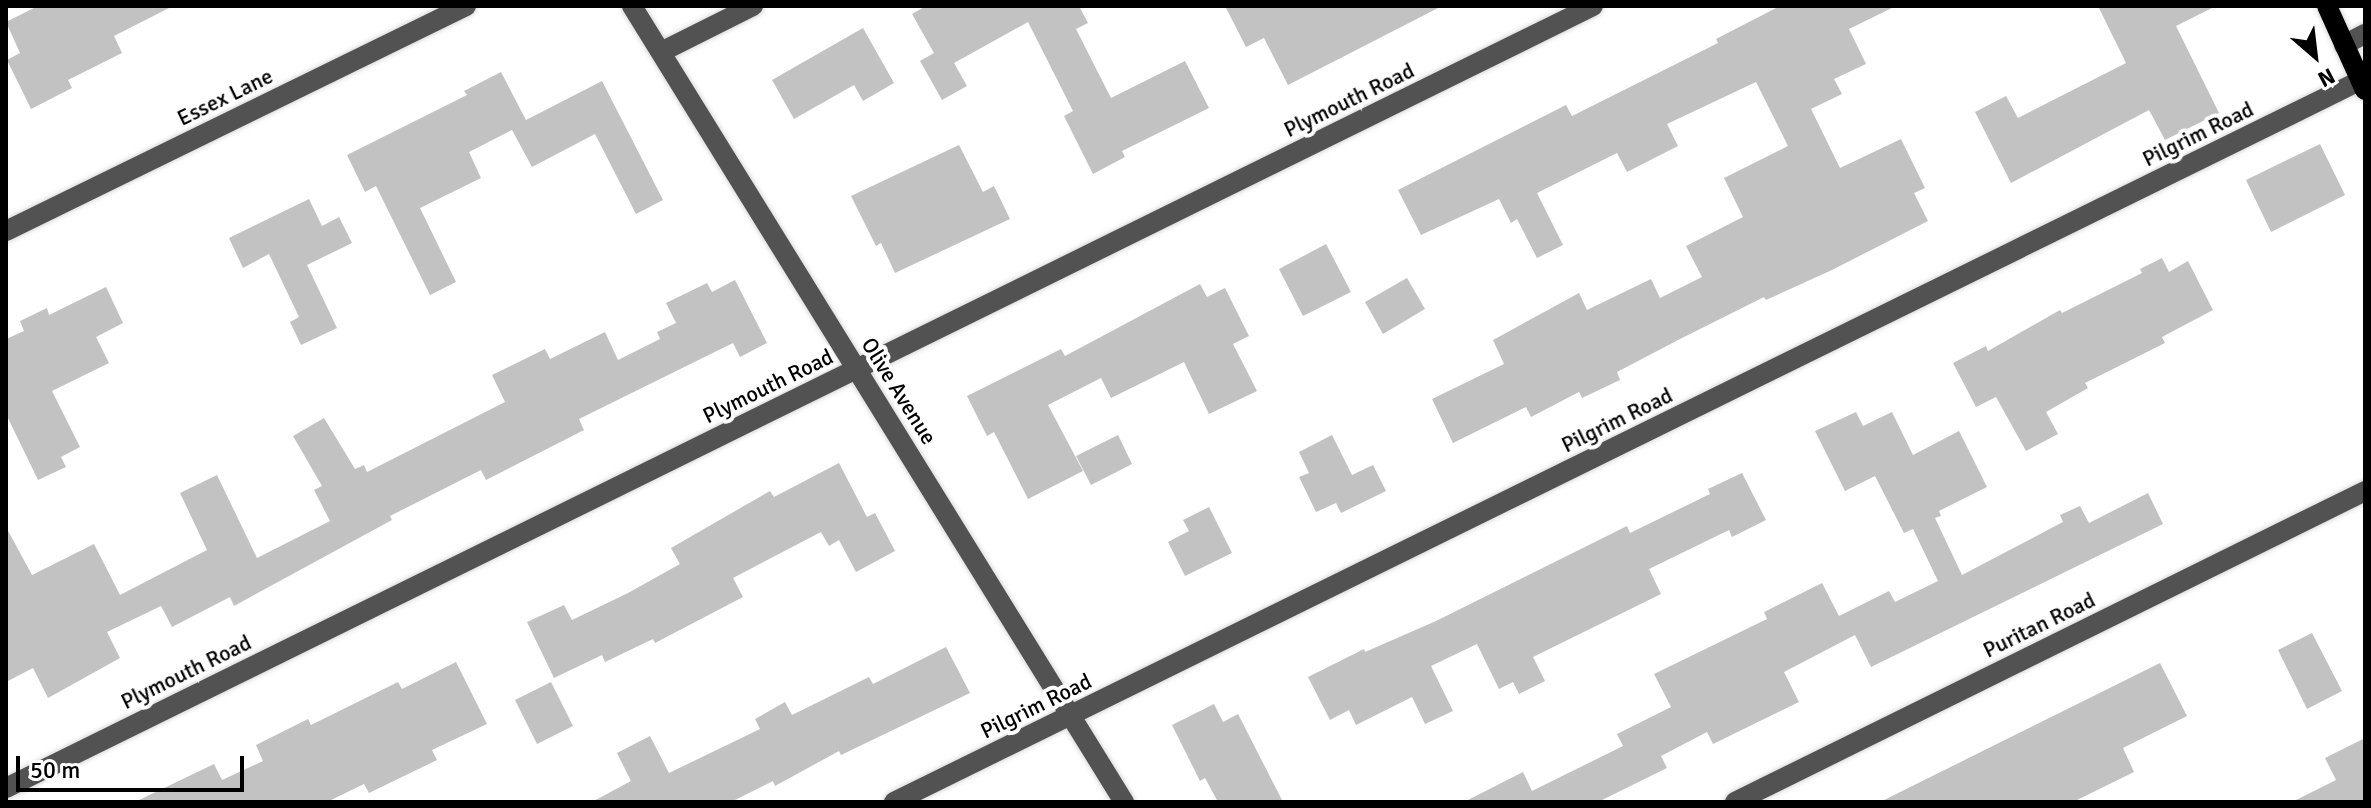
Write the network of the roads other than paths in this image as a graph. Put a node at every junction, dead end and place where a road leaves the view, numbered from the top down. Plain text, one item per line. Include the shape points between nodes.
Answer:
1 (466, 6) edge
2 (632, 6) edge
3 (753, 6) edge
4 (1593, 6) edge
5 (2327, 6) edge
6 (2365, 34) edge
7 (2344, 45) junction
8 (661, 52) junction
9 (2363, 85) edge
10 (6, 231) edge
11 (857, 369) junction
12 (2365, 491) edge
13 (1071, 715) junction
14 (6, 788) edge
15 (894, 802) edge
16 (1124, 802) edge
17 (1735, 802) edge

1 - 10 street, Essex Lane
2 - 8 street, Olive Avenue
3 - 8 street
4 - 11 street, Plymouth Road
5 - 7 main road
6 - 7 street
7 - 9 main road
8 - 11 street, Olive Avenue
9 - 13 street, Pilgrim Road
11 - 13 street, Olive Avenue
11 - 14 street, Plymouth Road
12 - 17 street, Puritan Road
13 - 15 street, Pilgrim Road
13 - 16 street, Olive Avenue

